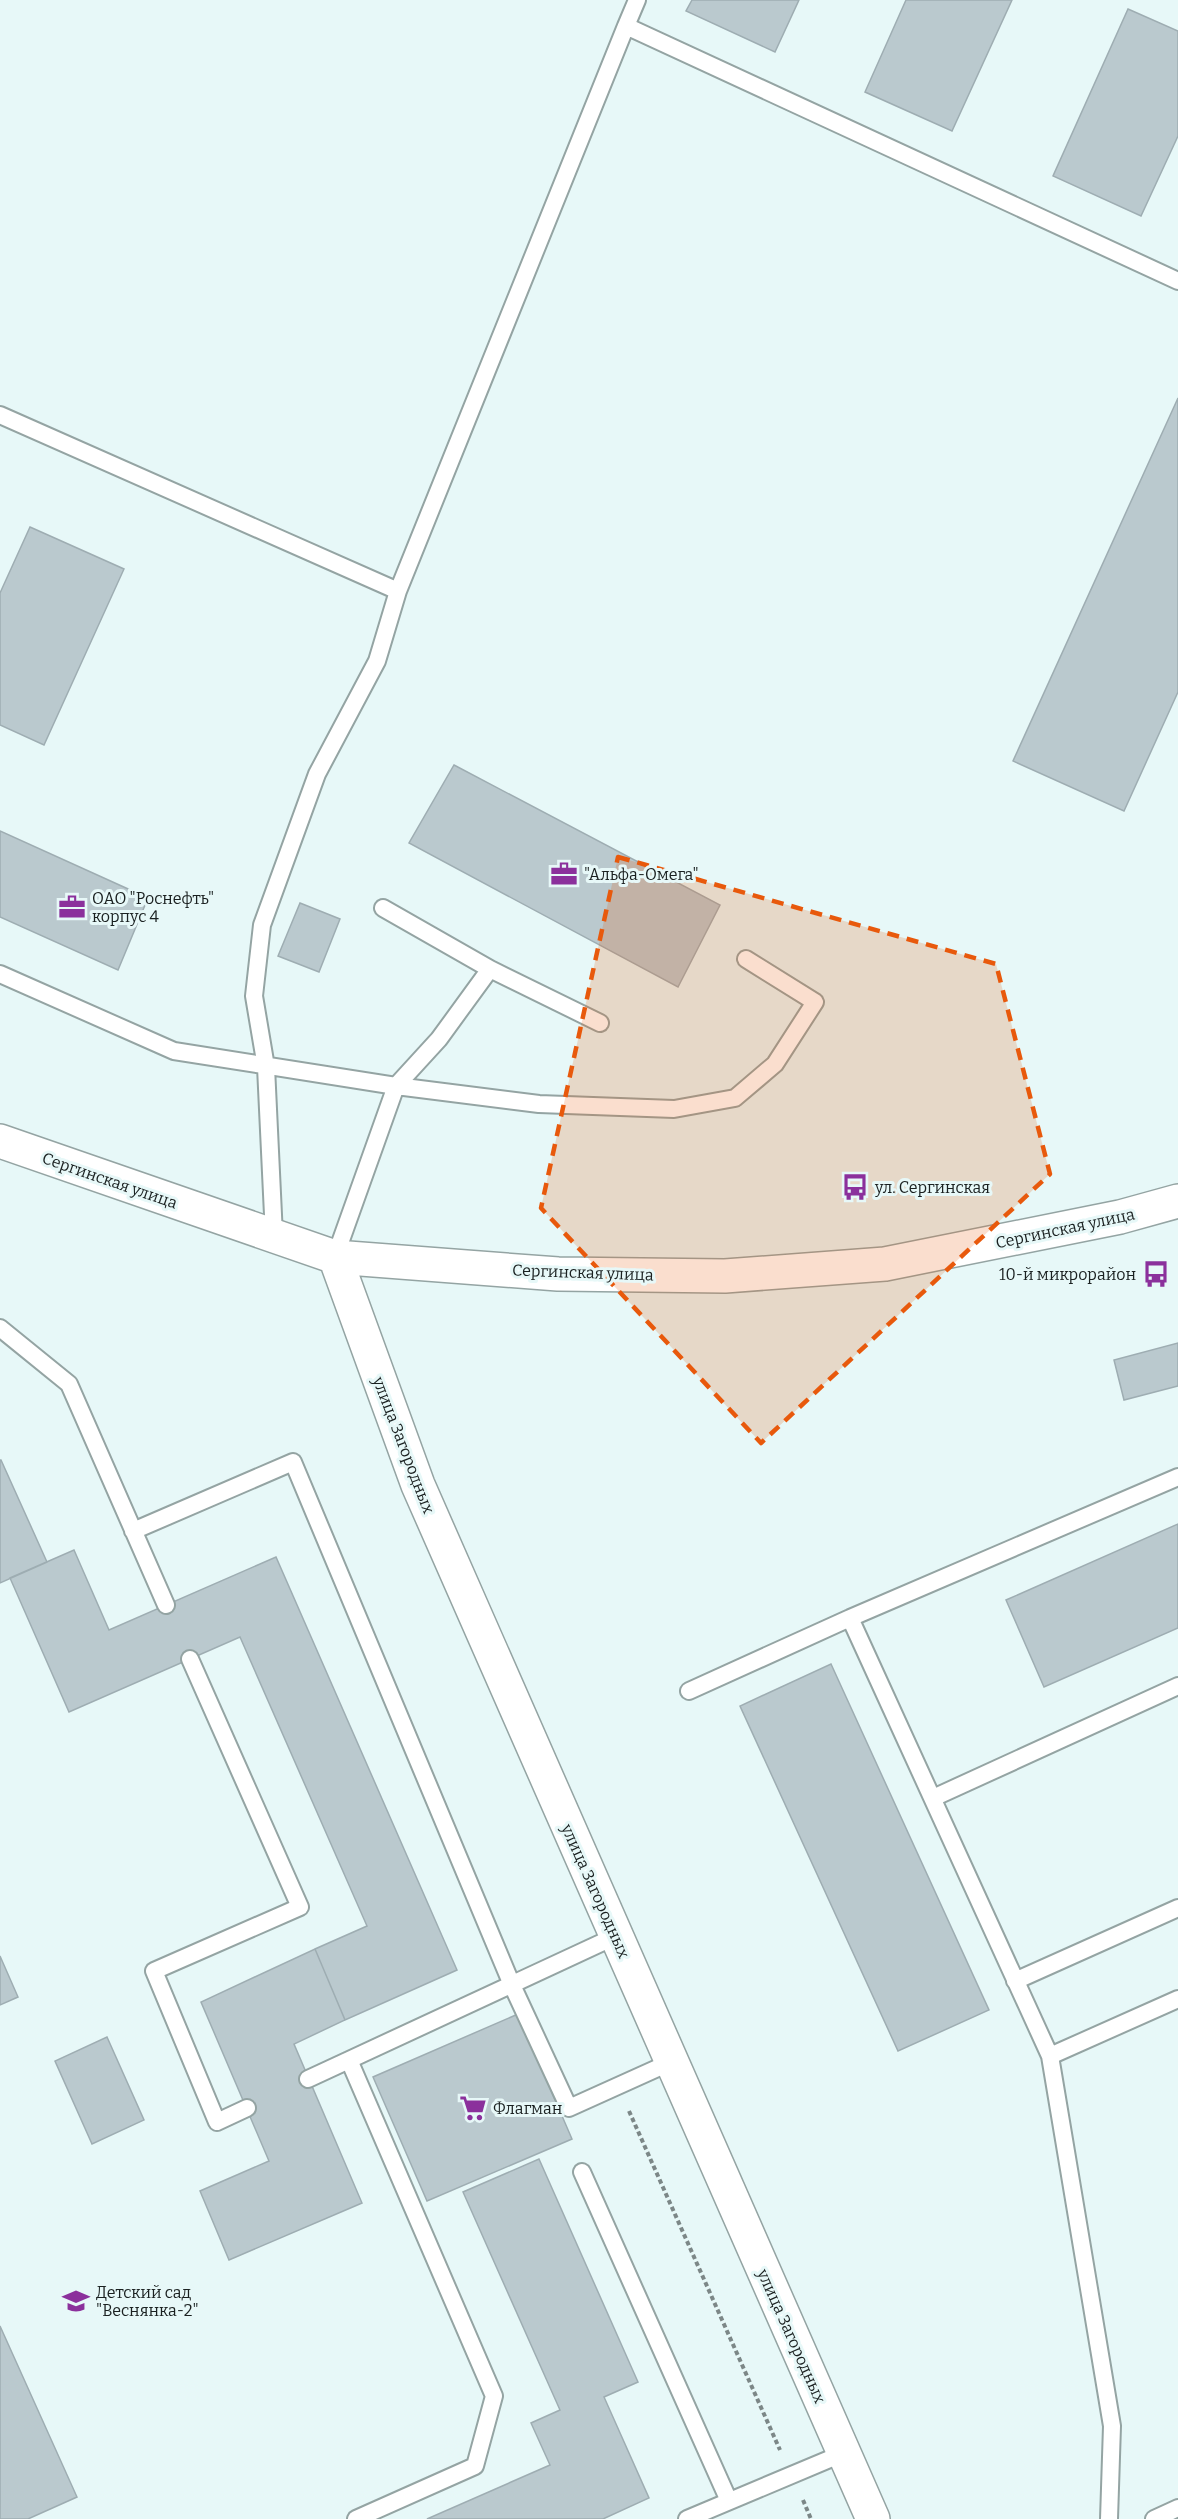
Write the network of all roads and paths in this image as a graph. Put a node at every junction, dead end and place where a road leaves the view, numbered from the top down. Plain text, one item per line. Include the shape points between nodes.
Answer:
1 (637, 0) edge
2 (626, 26) junction
3 (1178, 281) edge
4 (0, 415) edge
5 (399, 591) junction
6 (383, 908) dead end
7 (746, 959) dead end
8 (490, 969) junction
9 (0, 974) edge
10 (600, 1023) dead end
11 (266, 1067) junction
12 (396, 1086) junction
13 (0, 1141) edge
14 (1178, 1201) edge
15 (274, 1236) junction
16 (335, 1257) junction
17 (0, 1328) edge
18 (1178, 1477) edge
19 (133, 1531) junction
20 (166, 1605) dead end
21 (850, 1618) junction
22 (190, 1659) dead end
23 (1178, 1686) edge
24 (689, 1691) dead end
25 (933, 1798) junction
26 (1178, 1908) edge
27 (616, 1936) junction
28 (1016, 1982) junction
29 (512, 1985) junction
30 (1178, 1999) edge
31 (1050, 2056) junction
32 (349, 2060) junction
33 (671, 2062) junction
34 (308, 2079) dead end
35 (618, 2086) junction
36 (247, 2108) dead end
37 (582, 2172) dead end
38 (844, 2453) junction
39 (792, 2475) junction
40 (729, 2501) junction
41 (1178, 2508) edge
42 (356, 2519) edge
43 (687, 2519) edge
44 (811, 2519) edge
45 (873, 2519) edge
46 (1109, 2519) edge
47 (1154, 2519) edge

1 - 2 lane
2 - 3 lane
2 - 5 lane
4 - 5 lane
5 - 11 lane via 377,661 317,774 262,925 254,996
6 - 8 lane
7 - 12 lane via 815,1002 775,1064 735,1098 674,1109 539,1104
8 - 10 lane
8 - 12 lane via 439,1039
9 - 11 lane via 174,1051
11 - 12 lane
11 - 15 lane
12 - 16 lane
13 - 15 main road, Сергинская улица
14 - 16 main road, Сергинская улица via 963,1250 885,1264 792,1272 725,1276 558,1274
15 - 16 main road, Сергинская улица
16 - 27 main road, улица Загородных via 418,1485
17 - 19 lane via 69,1384
18 - 21 lane
19 - 20 lane
19 - 29 lane via 293,1462
21 - 24 lane
21 - 25 lane
22 - 36 lane via 300,1907 154,1971 217,2122
23 - 25 lane
25 - 28 lane
26 - 28 lane
27 - 29 lane
27 - 33 main road, улица Загородных
28 - 31 lane
29 - 32 lane
29 - 35 lane via 568,2108
30 - 31 lane
31 - 46 lane via 1112,2426
32 - 34 lane
32 - 42 lane via 494,2396 476,2466
33 - 35 lane
33 - 38 main road, улица Загородных
35 - 39 path
37 - 40 lane
38 - 39 lane
38 - 45 main road, улица Загородных
39 - 40 lane
39 - 44 path
40 - 43 lane
41 - 47 lane

